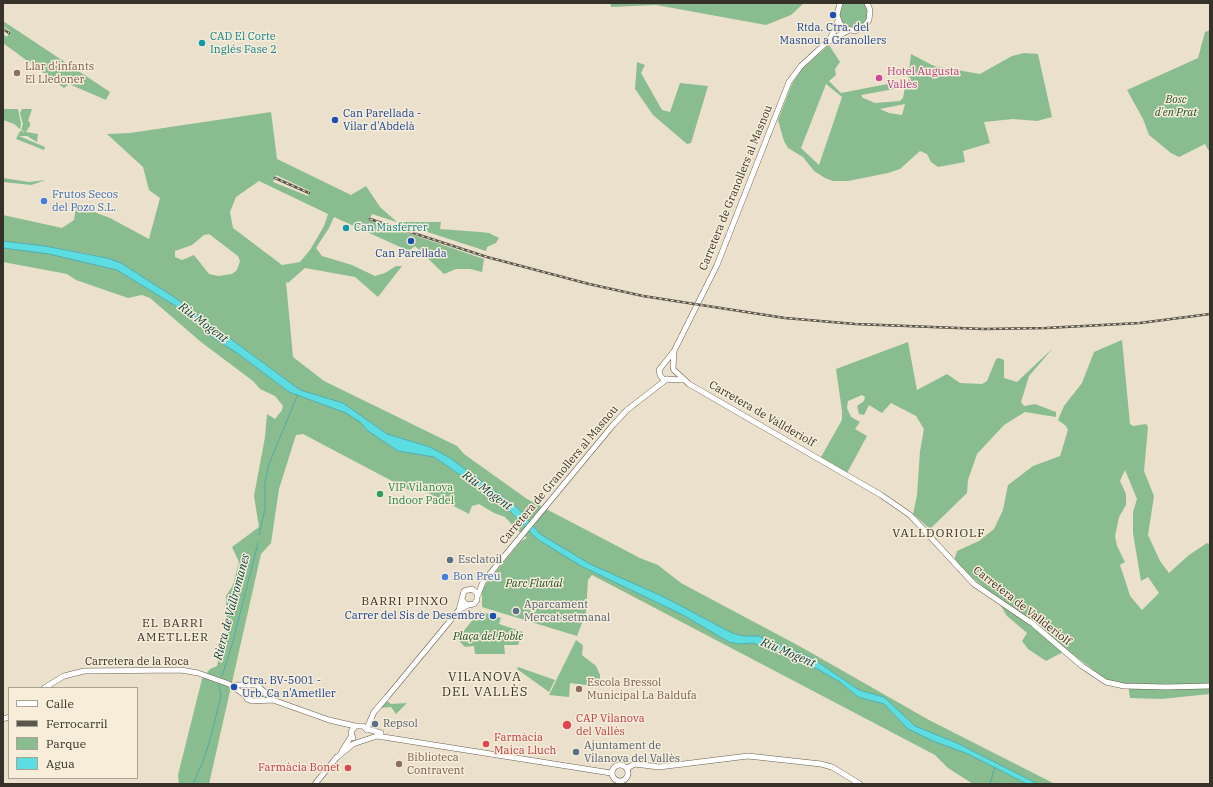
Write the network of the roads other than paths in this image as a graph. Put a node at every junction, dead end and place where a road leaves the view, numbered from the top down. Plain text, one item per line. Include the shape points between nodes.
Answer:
1 (840, 3) edge
2 (867, 3) edge
3 (872, 3) edge
4 (870, 10) junction
5 (838, 20) junction
6 (850, 30) junction
7 (827, 42) junction
8 (674, 351) junction
9 (664, 364) junction
10 (674, 369) junction
11 (660, 375) junction
12 (668, 379) junction
13 (683, 380) junction
14 (657, 388) junction
15 (483, 582) junction
16 (472, 589) junction
17 (478, 595) junction
18 (462, 600) junction
19 (468, 605) junction
20 (459, 610) junction
21 (232, 684) junction
22 (248, 686) junction
23 (1210, 686) edge
24 (46, 687) edge
25 (262, 691) junction
26 (245, 695) junction
27 (258, 700) junction
28 (273, 700) junction
29 (374, 712) junction
30 (329, 720) junction
31 (357, 726) junction
32 (367, 729) junction
33 (351, 734) junction
34 (366, 739) junction
35 (359, 742) junction
36 (451, 747) junction
37 (336, 759) junction
38 (627, 768) junction
39 (611, 773) junction
40 (315, 784) edge
41 (860, 784) edge

1 - 5 street, Carretera de Granollers al Masnou via 837,11
2 - 4 street
3 - 4 street
4 - 6 street, Carretera de Granollers al Masnou via 871,16 867,24 860,30
5 - 6 street via 843,27
5 - 7 street, Carretera de Granollers al Masnou
6 - 7 street, Carretera de Granollers al Masnou
7 - 8 street, Carretera de Granollers al Masnou via 801,66 789,82 717,265
8 - 9 street, Carretera de Granollers al Masnou
8 - 10 street, Carretera de Granollers al Masnou
9 - 10 street via 669,364
9 - 11 street via 659,370
10 - 12 street via 673,376
10 - 13 street, Carretera de Vallderiolf
11 - 12 street
11 - 14 street
12 - 13 street, Carretera de Vallderiolf
12 - 14 street, Carretera de Granollers al Masnou
13 - 23 street, Carretera de Vallderiolf via 874,491 910,515 974,584 1032,624 1082,666 1106,682 1124,686
14 - 15 street, Carretera de Granollers al Masnou via 622,414
15 - 16 street, Carretera de Granollers al Masnou
15 - 17 street, Carretera de Granollers al Masnou
16 - 17 street
16 - 18 street via 463,592
17 - 19 street via 476,602
18 - 19 street
18 - 20 street
19 - 20 street
20 - 29 street
21 - 22 street, Carretera de la Roca
21 - 24 street, Carretera de la Roca via 187,670 90,671 64,676
21 - 26 street, Carretera de la Roca
22 - 25 street via 257,685
22 - 26 street
25 - 27 street
25 - 28 street
26 - 27 street via 250,701
27 - 28 street
28 - 30 street
29 - 31 street
29 - 32 street
30 - 31 street
30 - 33 street
31 - 32 street
31 - 33 street
32 - 34 street
32 - 36 street
33 - 35 street
33 - 37 street via 348,743
34 - 35 street
34 - 36 street via 377,736
35 - 37 street
36 - 39 street
37 - 40 street
38 - 39 street via 617,765
38 - 39 street via 628,776 621,781 615,780
38 - 41 street via 635,764 659,767 748,756 821,764 832,767

